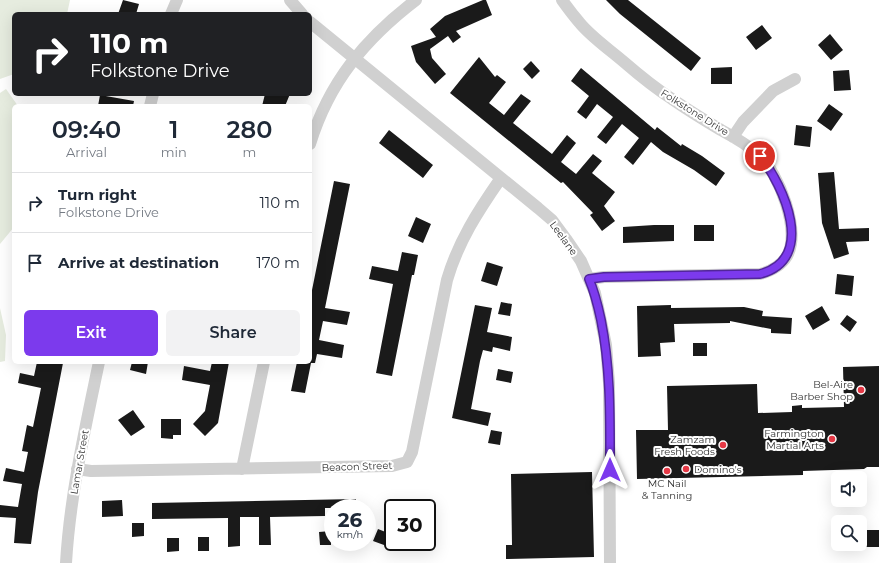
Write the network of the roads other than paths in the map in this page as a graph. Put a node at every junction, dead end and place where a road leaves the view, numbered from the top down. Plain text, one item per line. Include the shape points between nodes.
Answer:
1 (177, 0) edge
2 (290, 0) edge
3 (416, 0) edge
4 (562, 0) edge
5 (172, 12) edge
6 (300, 12) edge
7 (312, 24) edge
8 (355, 58) junction
9 (795, 79) dead end
10 (733, 136) junction
11 (312, 138) edge
12 (501, 178) junction
13 (589, 279) junction
14 (99, 364) edge
15 (264, 364) edge
16 (77, 469) junction
17 (242, 469) junction
18 (66, 563) edge
19 (610, 563) edge

1 - 5 street
2 - 6 street
3 - 8 street via 369,40
4 - 10 street, Folkstone Drive via 579,23 637,73 670,98
7 - 8 street, Leelane
8 - 11 street via 330,96
8 - 12 street, Leelane
9 - 10 street via 773,92 743,122
10 - 13 street, Folkstone Drive via 760,156 774,175 782,193 791,227 787,255 782,263 770,272 760,274
12 - 13 street, Leelane via 552,220 581,261
12 - 17 street, Beacon Street via 465,233 452,261 412,452 407,462 392,466
13 - 19 street, Leelane via 595,293 606,345 609,383
14 - 16 street, Lamar Street
15 - 17 street
16 - 17 street, Beacon Street
16 - 18 street, Lamar Street

